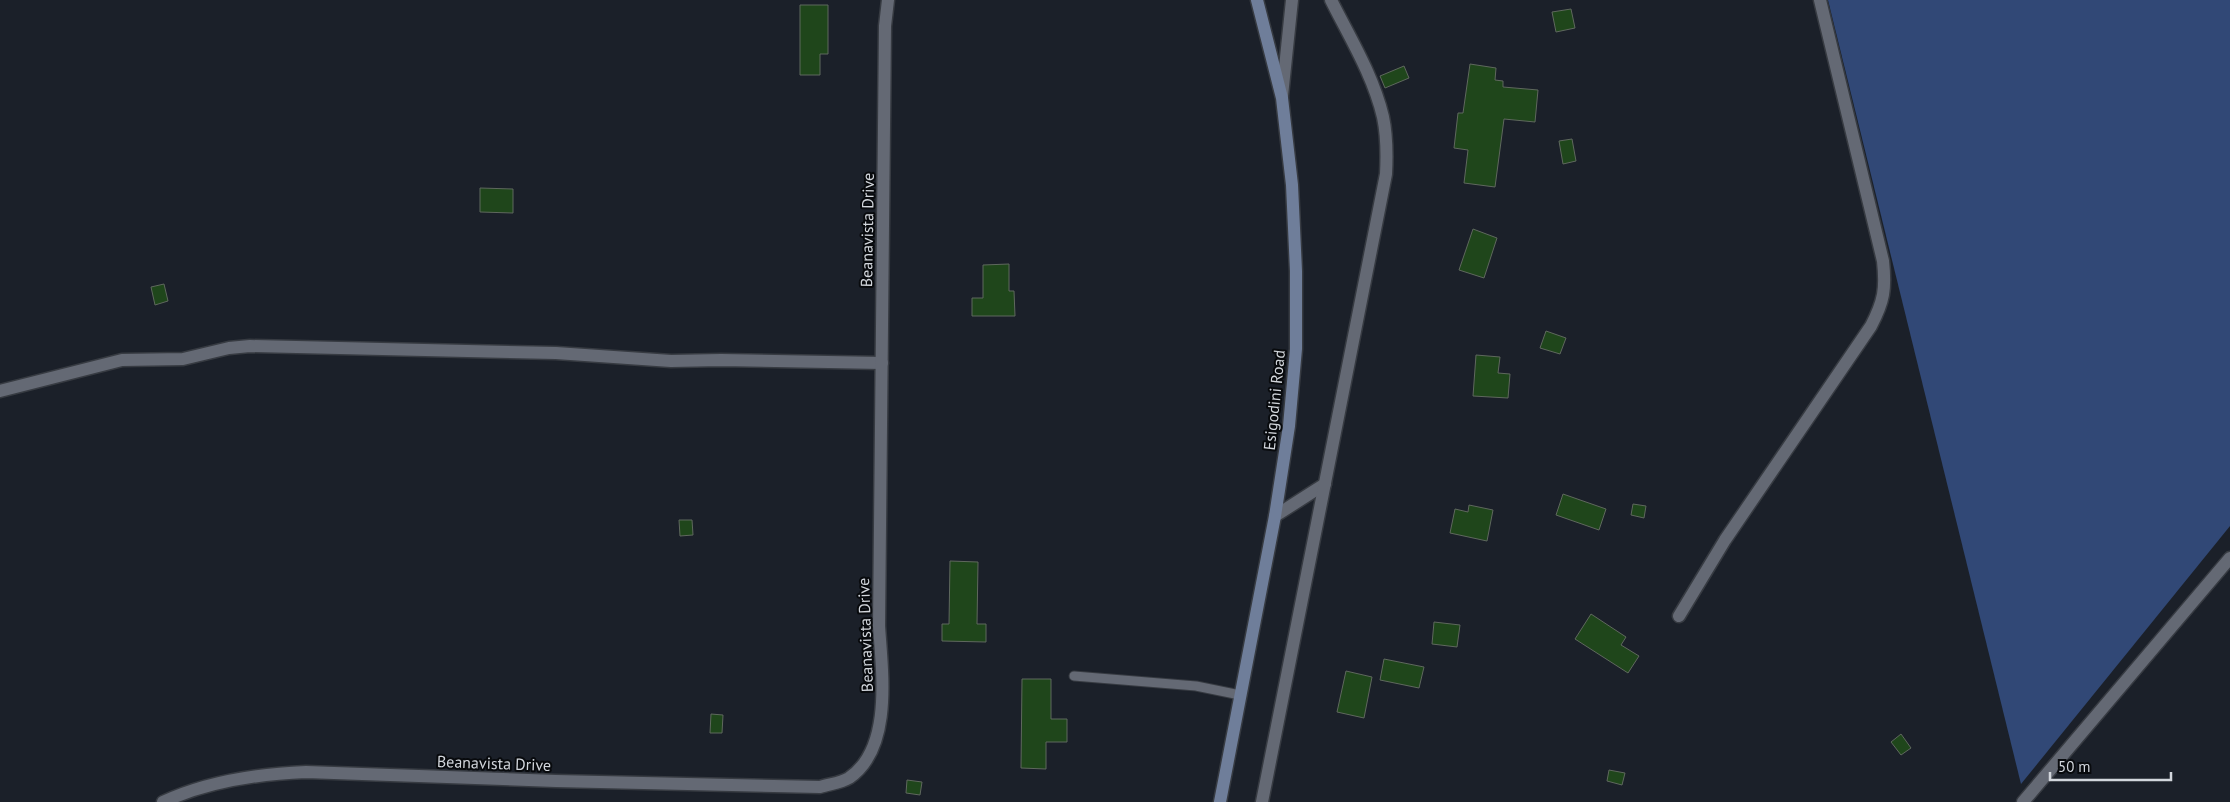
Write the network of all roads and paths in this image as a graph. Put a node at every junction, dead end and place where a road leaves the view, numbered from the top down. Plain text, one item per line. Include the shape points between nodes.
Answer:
1 (888, 0) edge
2 (1257, 0) edge
3 (1292, 0) edge
4 (1331, 0) edge
5 (1820, 0) edge
6 (1282, 98) junction
7 (882, 363) junction
8 (0, 392) edge
9 (1324, 484) junction
10 (1275, 516) junction
11 (2230, 558) edge
12 (1679, 616) dead end
13 (1074, 676) dead end
14 (1240, 694) junction
15 (163, 802) edge
16 (1220, 802) edge
17 (1262, 802) edge
18 (2023, 802) edge

1 - 7 street, Beanavista Drive via 885,26
2 - 6 main road, Esigodini Road
3 - 6 street
4 - 9 street via 1366,67 1383,117 1387,143 1386,174
5 - 12 street via 1883,261 1884,299 1871,326 1725,540
6 - 10 main road, Esigodini Road via 1292,185 1296,349 1289,426
7 - 8 street via 671,361 556,353 250,346 183,359 122,360
7 - 15 street, Beanavista Drive via 879,626 884,695 877,733 866,764 848,779 820,786 268,773 226,781
9 - 10 street
9 - 17 street
10 - 14 main road, Esigodini Road
11 - 18 street
13 - 14 lane via 1196,686
14 - 16 main road, Esigodini Road

